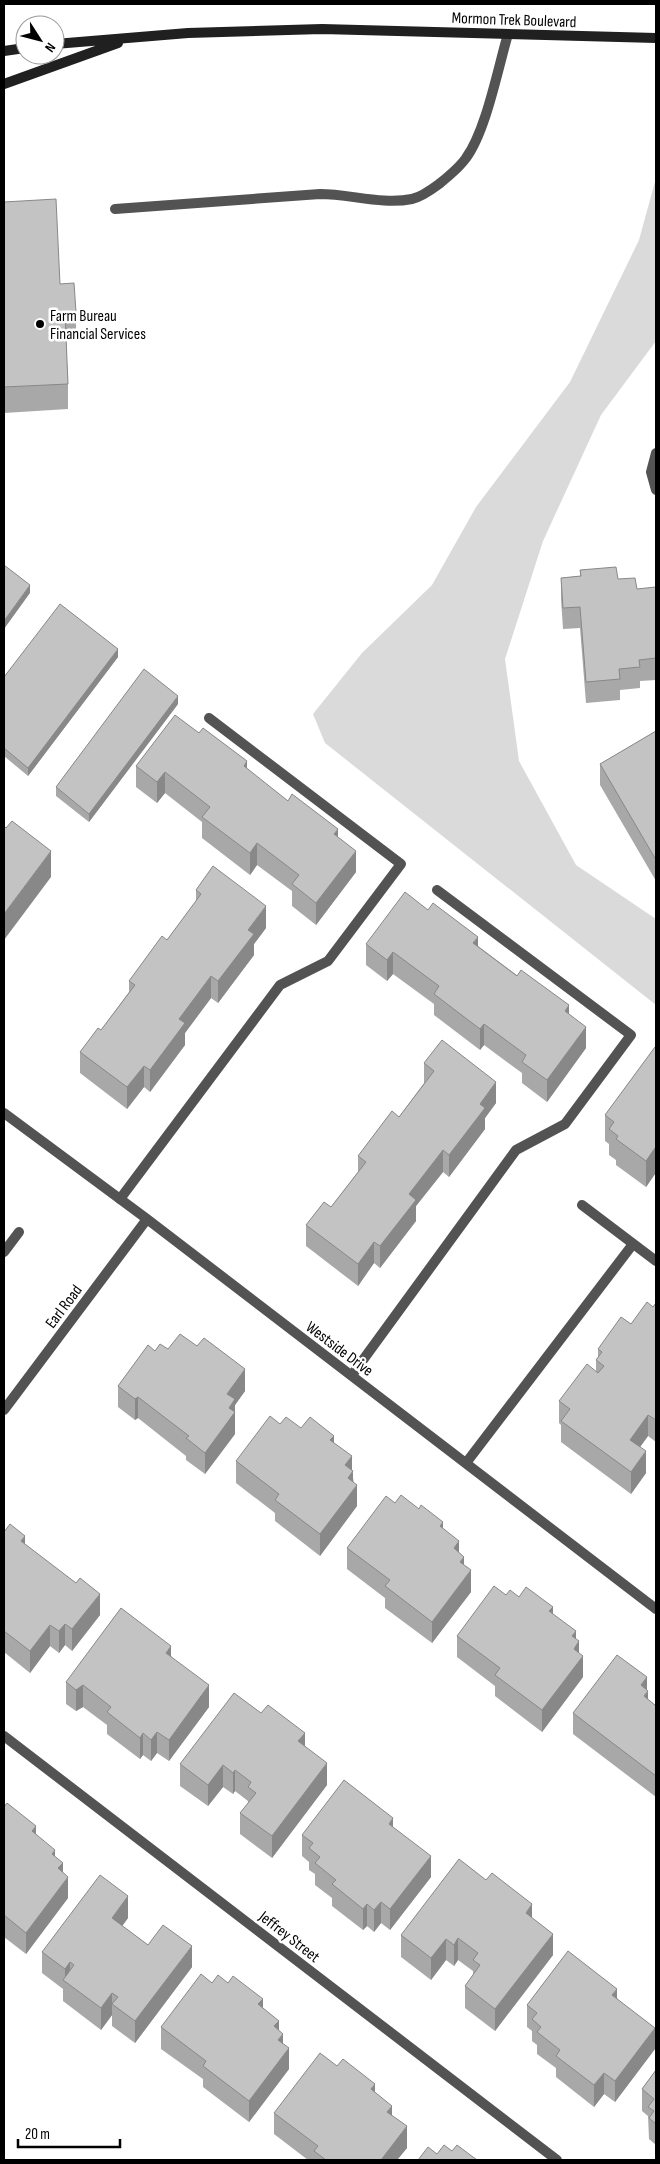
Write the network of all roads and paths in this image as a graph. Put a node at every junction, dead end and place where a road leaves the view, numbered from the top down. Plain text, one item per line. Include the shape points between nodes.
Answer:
1 (508, 34) junction
2 (131, 38) junction
3 (656, 38) edge
4 (65, 43) edge
5 (4, 84) edge
6 (115, 209) dead end
7 (656, 453) edge
8 (656, 490) edge
9 (209, 718) dead end
10 (436, 890) dead end
11 (4, 1113) edge
12 (120, 1200) junction
13 (582, 1206) dead end
14 (147, 1219) junction
15 (19, 1232) dead end
16 (633, 1244) junction
17 (4, 1252) edge
18 (656, 1261) edge
19 (352, 1376) junction
20 (4, 1410) edge
21 (466, 1463) junction
22 (656, 1609) edge
23 (4, 1736) edge
24 (557, 2160) edge

1 - 2 main road, Mormon Trek Boulevard via 322,29
1 - 3 main road, Mormon Trek Boulevard
1 - 6 street via 481,126 467,157 430,191 413,198 386,200 320,194
2 - 4 main road, Mormon Trek Boulevard
2 - 5 main road, Mormon Trek Boulevard
7 - 8 street via 652,472
9 - 12 street via 402,864 328,960 280,985
10 - 19 street via 631,1035 565,1124 516,1150
11 - 12 street, Westside Drive
12 - 14 street, Westside Drive
13 - 16 street
14 - 19 street, Westside Drive
14 - 20 street, Earl Road
15 - 17 street
16 - 18 street
16 - 21 street
19 - 21 street, Westside Drive
21 - 22 street, Westside Drive
23 - 24 street, Jeffrey Street

